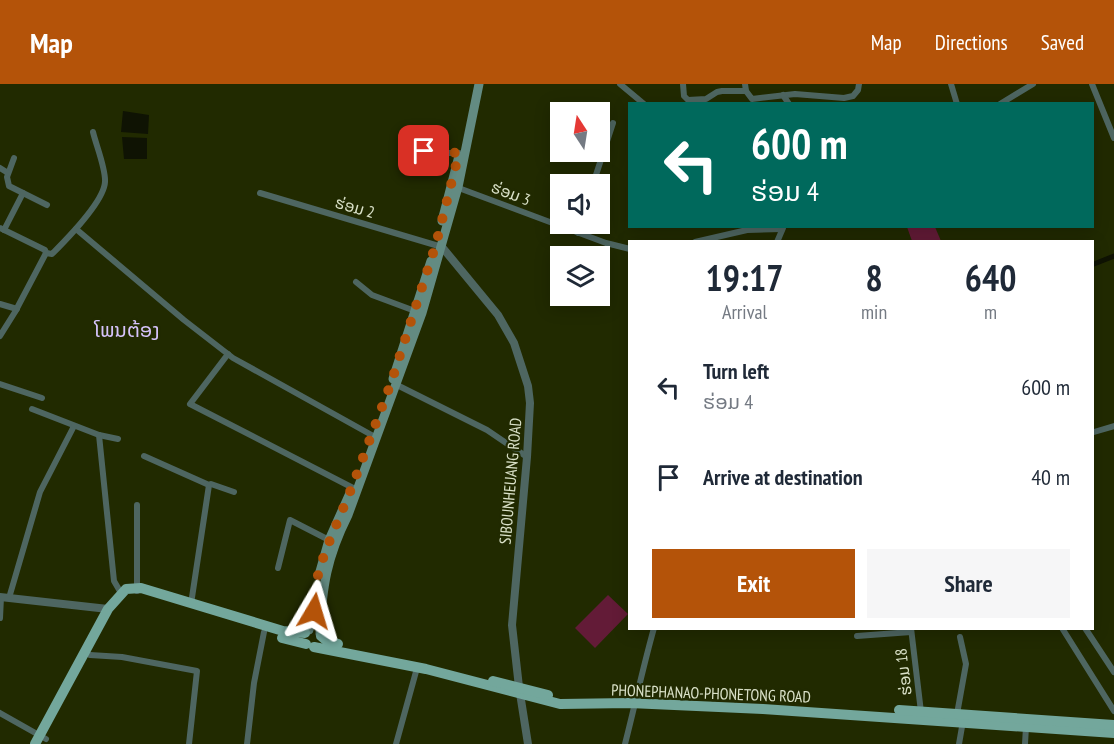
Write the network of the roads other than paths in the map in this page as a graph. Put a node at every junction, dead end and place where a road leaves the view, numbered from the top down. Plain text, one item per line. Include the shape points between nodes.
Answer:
1 (473, 84) edge
2 (479, 84) edge
3 (620, 84) edge
4 (683, 84) edge
5 (860, 84) edge
6 (951, 84) edge
7 (1033, 84) edge
8 (1092, 84) edge
9 (745, 88) edge
10 (783, 95) junction
11 (642, 102) edge
12 (788, 102) edge
13 (956, 102) edge
14 (1003, 102) edge
15 (613, 123) dead end
16 (93, 132) dead end
17 (1114, 138) edge
18 (412, 149) dead end
19 (459, 153) junction
20 (14, 158) dead end
21 (0, 168) edge
22 (8, 173) junction
23 (596, 174) edge
24 (455, 186) junction
25 (261, 193) dead end
26 (23, 194) junction
27 (47, 205) dead end
28 (550, 222) edge
29 (783, 228) edge
30 (2, 229) edge
31 (76, 229) junction
32 (581, 234) edge
33 (704, 240) edge
34 (439, 245) junction
35 (628, 248) edge
36 (46, 253) junction
37 (356, 282) dead end
38 (0, 304) edge
39 (17, 309) junction
40 (415, 311) junction
41 (0, 336) edge
42 (228, 354) junction
43 (0, 384) edge
44 (397, 386) junction
45 (42, 398) dead end
46 (32, 409) dead end
47 (74, 426) junction
48 (1114, 426) edge
49 (1094, 432) edge
50 (99, 435) junction
51 (374, 437) junction
52 (118, 439) dead end
53 (144, 456) dead end
54 (527, 457) junction
55 (209, 485) junction
56 (355, 488) junction
57 (234, 492) dead end
58 (137, 505) dead end
59 (328, 540) junction
60 (278, 568) dead end
61 (137, 590) junction
62 (121, 593) junction
63 (4, 597) edge
64 (318, 601) junction
65 (192, 604) junction
66 (112, 609) junction
67 (0, 618) edge
68 (654, 630) edge
69 (911, 630) edge
70 (1063, 630) edge
71 (1086, 630) edge
72 (264, 632) junction
73 (321, 635) junction
74 (857, 636) dead end
75 (960, 637) dead end
76 (309, 639) junction
77 (90, 655) junction
78 (423, 667) junction
79 (1114, 672) edge
80 (519, 691) junction
81 (636, 700) junction
82 (1114, 711) edge
83 (921, 712) junction
84 (0, 713) edge
85 (961, 717) junction
86 (1026, 724) junction
87 (1114, 725) edge
88 (1096, 727) junction
89 (1114, 733) edge
90 (41, 741) edge
91 (189, 744) edge
92 (247, 744) edge
93 (396, 744) edge
94 (528, 744) edge
95 (625, 744) edge
96 (959, 744) edge
97 (1026, 744) edge

1 - 19 main road
2 - 24 main road
3 - 11 street
4 - 9 street via 688,100
5 - 10 street via 853,96 844,98
6 - 13 street
7 - 14 street
8 - 17 street
9 - 10 street via 752,99
10 - 12 street
15 - 23 street
16 - 31 street via 105,184
18 - 19 street
19 - 24 main road
20 - 22 street
21 - 22 street
22 - 26 street via 9,186
24 - 28 street, ຮ່ອມ 3
24 - 34 main road
25 - 34 street, ຮ່ອມ 2
26 - 27 street
26 - 30 street
29 - 33 street via 747,230
30 - 36 street
31 - 36 street via 52,254
31 - 42 street
32 - 35 street, ຮ່ອມ 3
34 - 40 main road
34 - 44 main road via 422,313
34 - 54 street, SIBOUNHEUANG ROAD via 498,315 514,343 530,403
36 - 39 street
37 - 40 street via 372,295
38 - 39 street
39 - 41 street
40 - 51 main road
42 - 51 street
42 - 56 street via 190,404
43 - 45 street
44 - 51 main road
44 - 54 street via 486,430
46 - 47 street
47 - 50 street
47 - 63 street via 40,492
48 - 49 street
50 - 52 street
50 - 62 street via 114,581
51 - 56 main road
53 - 55 street
54 - 80 street, SIBOUNHEUANG ROAD via 512,625
55 - 57 street
55 - 65 street
56 - 59 main road
56 - 64 main road
58 - 61 street
59 - 60 street via 290,520
59 - 64 main road via 318,575
61 - 62 main road via 126,589
61 - 65 main road
61 - 66 main road
61 - 72 main road
62 - 66 main road
63 - 66 street
63 - 67 street
64 - 73 main road
64 - 76 main road
65 - 76 main road
66 - 77 main road
66 - 90 main road
68 - 81 street
69 - 74 street
69 - 83 street, ຮ່ອມ 18
70 - 82 street
71 - 79 street
72 - 76 main road
72 - 92 street
73 - 76 main road via 320,642
73 - 78 main road, PHONEPHANAO-PHONETONG ROAD via 328,642
75 - 85 street via 966,664
76 - 78 main road, PHONEPHANAO-PHONETONG ROAD
77 - 90 main road
77 - 91 street via 197,671
78 - 80 main road, PHONEPHANAO-PHONETONG ROAD
78 - 93 street
80 - 81 main road, PHONEPHANAO-PHONETONG ROAD via 560,704
80 - 94 street, SIBOUNHEUANG ROAD
81 - 83 main road, PHONEPHANAO-PHONETONG ROAD
81 - 85 main road, PHONEPHANAO-PHONETONG ROAD
81 - 95 street
83 - 85 main road, PHONEPHANAO-PHONETONG ROAD
84 - 90 street
85 - 86 main road, PHONEPHANAO-PHONETONG ROAD
85 - 96 street
86 - 88 main road, PHONEPHANAO-PHONETONG ROAD
86 - 97 street
87 - 88 main road, PHONEPHANAO-PHONETONG ROAD
88 - 89 main road, PHONEPHANAO-PHONETONG ROAD

